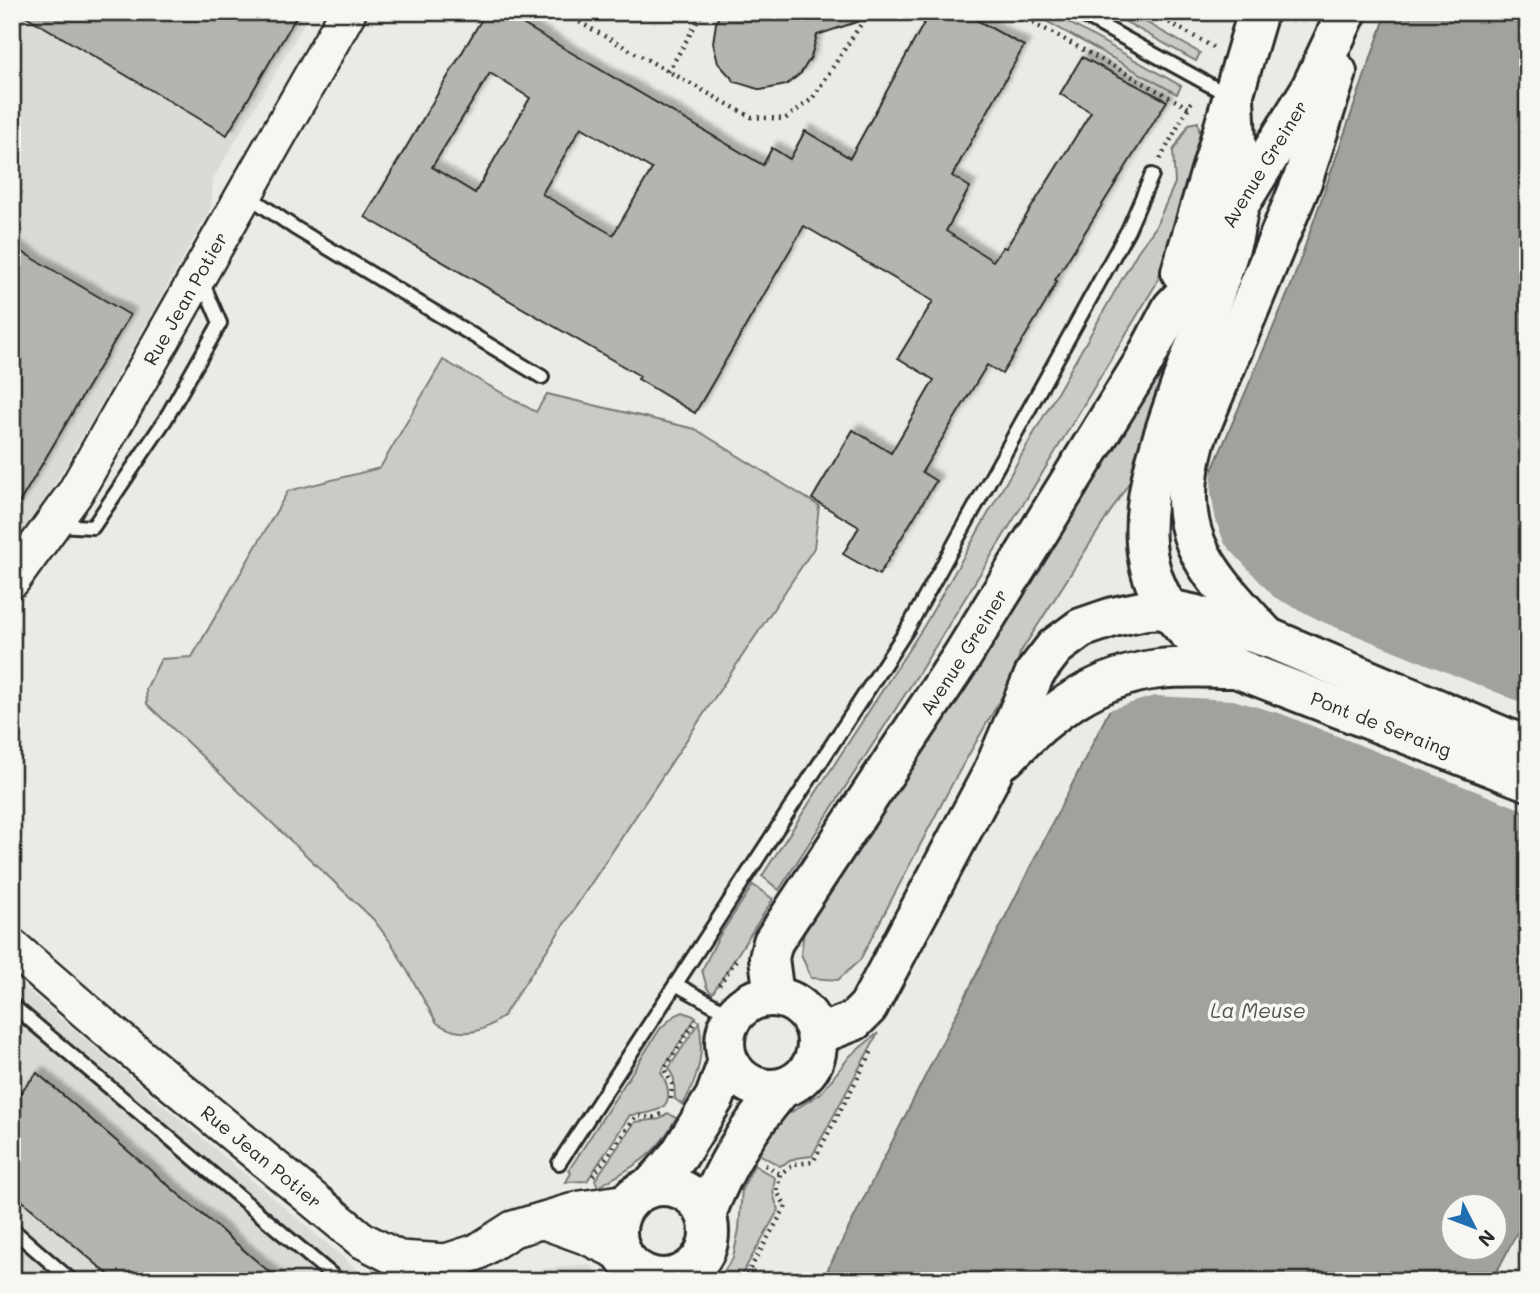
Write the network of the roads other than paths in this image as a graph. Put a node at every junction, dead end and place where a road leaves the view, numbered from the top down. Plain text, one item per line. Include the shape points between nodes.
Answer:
1 (348, 12) edge
2 (1077, 12) edge
3 (1258, 12) edge
4 (1349, 12) edge
5 (1234, 99) junction
6 (1152, 175) dead end
7 (244, 194) junction
8 (1238, 205) junction
9 (1172, 308) junction
10 (541, 377) dead end
11 (12, 580) edge
12 (1157, 602) junction
13 (1269, 638) junction
14 (1236, 668) junction
15 (1528, 747) edge
16 (992, 774) junction
17 (1528, 781) edge
18 (18, 932) edge
19 (677, 985) junction
20 (774, 996) junction
21 (12, 1005) edge
22 (720, 1009) junction
23 (817, 1035) junction
24 (727, 1061) junction
25 (781, 1089) junction
26 (559, 1163) dead end
27 (640, 1194) junction
28 (706, 1214) junction
29 (544, 1221) junction
30 (12, 1229) edge
31 (651, 1273) edge
32 (72, 1281) edge
33 (339, 1281) edge

1 - 7 main road, Rue Jean Potier
2 - 5 lane
3 - 5 main road
4 - 8 main road, Avenue Greiner via 1310,90
4 - 13 main road via 1351,30 1303,179 1196,438 1188,469 1188,510 1197,548 1210,571
5 - 8 main road
5 - 9 main road, Avenue Greiner
6 - 19 lane via 1128,230 908,628
7 - 10 lane
7 - 11 main road, Rue Jean Potier via 75,493
8 - 9 main road, Avenue Greiner via 1191,288
8 - 12 main road via 1228,256 1150,477 1145,524
9 - 20 main road, Avenue Greiner via 1143,363 961,658 773,942 769,958
12 - 13 main road, Pont de Seraing
12 - 14 main road via 1198,643
12 - 16 main road via 1081,628 1055,647 1035,673
13 - 15 main road, Pont de Seraing
14 - 16 main road via 1162,668 1117,678 1057,709
14 - 17 main road, Pont de Seraing
16 - 23 main road via 868,1007 854,1021
18 - 29 main road, Rue Jean Potier via 103,1026 362,1240 399,1259 446,1262 477,1252 513,1229
19 - 22 lane
19 - 26 lane
20 - 22 main road
20 - 23 main road via 803,1009
21 - 33 lane
22 - 24 main road
23 - 25 main road via 809,1069
24 - 25 main road via 749,1085
24 - 27 main road via 710,1106 679,1155
25 - 28 main road via 736,1147
27 - 28 main road via 665,1185 678,1188 700,1203
27 - 29 main road, Rue Jean Potier
27 - 31 main road via 621,1214 618,1241
28 - 31 main road via 709,1241 695,1265 684,1273
29 - 31 main road via 588,1237
30 - 32 lane

